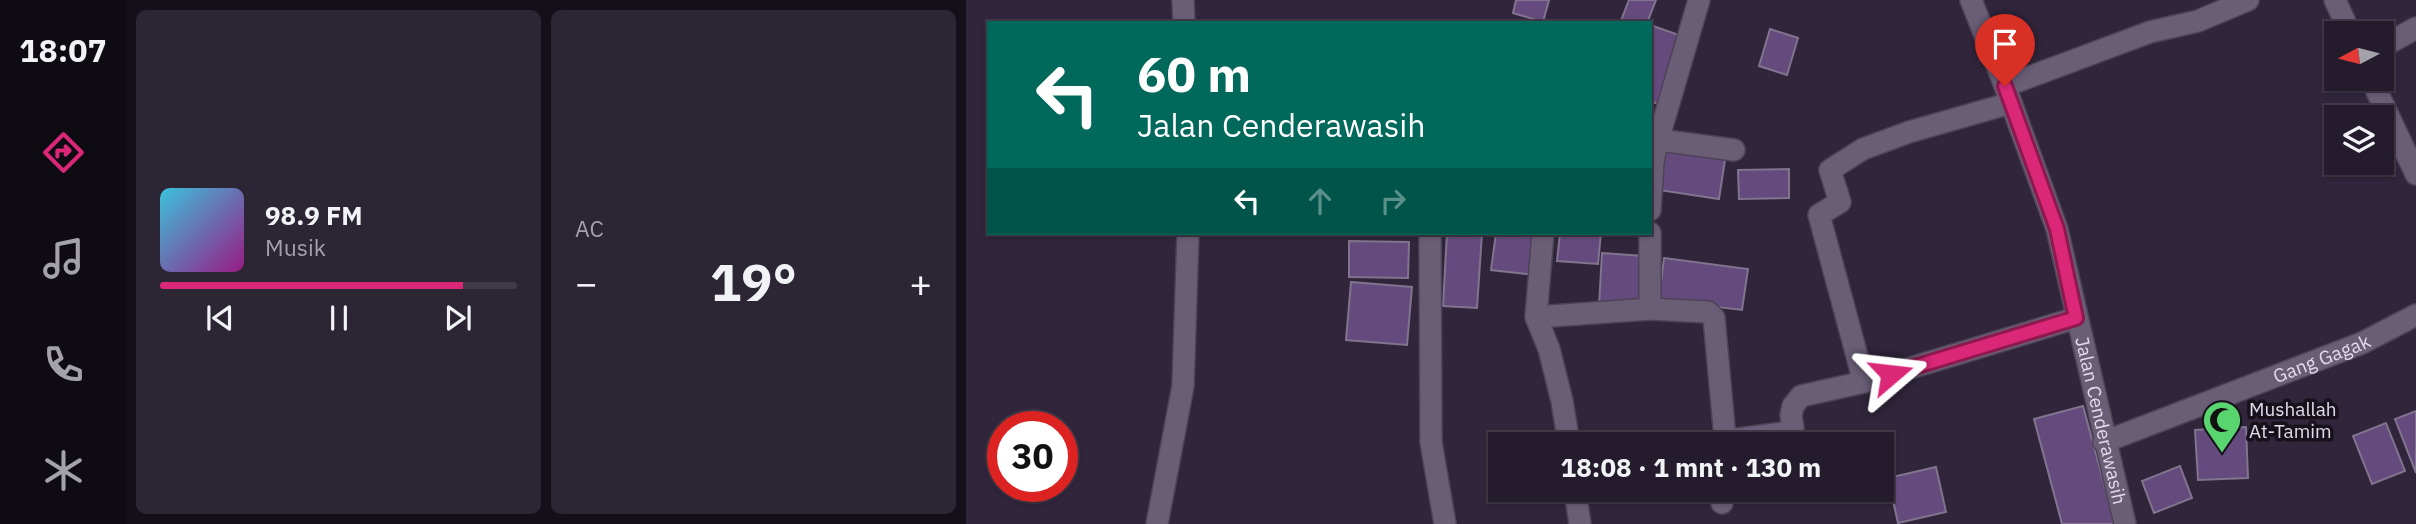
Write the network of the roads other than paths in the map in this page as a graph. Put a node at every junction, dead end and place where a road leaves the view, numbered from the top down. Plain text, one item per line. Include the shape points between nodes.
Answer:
1 (1184, 0) edge
2 (1699, 0) edge
3 (1971, 0) edge
4 (2248, 0) edge
5 (2335, 0) edge
6 (1184, 21) edge
7 (2345, 21) edge
8 (2416, 28) edge
9 (2394, 40) edge
10 (2377, 91) edge
11 (2008, 94) junction
12 (1655, 144) edge
13 (1734, 150) dead end
14 (2416, 174) edge
15 (1652, 183) edge
16 (1188, 235) edge
17 (1430, 235) edge
18 (1543, 235) edge
19 (1650, 235) edge
20 (1650, 309) junction
21 (2416, 315) edge
22 (1536, 317) junction
23 (2076, 318) junction
24 (1864, 382) junction
25 (1567, 432) edge
26 (1721, 432) edge
27 (1790, 432) edge
28 (2104, 442) junction
29 (1577, 502) edge
30 (1157, 524) edge
31 (1445, 524) edge
32 (1580, 524) edge
33 (2125, 524) edge

1 - 6 street
2 - 12 street
3 - 11 street, Jalan Cenderawasih
4 - 11 street via 2198,21 2150,32
5 - 7 street
8 - 9 street
10 - 14 street
11 - 23 street, Jalan Cenderawasih via 2057,229
11 - 24 street via 1863,149 1830,170 1840,202 1819,215
12 - 13 street
12 - 15 street
16 - 30 street via 1183,386
17 - 31 street via 1431,442
18 - 22 street
19 - 20 street
20 - 22 street
20 - 26 street via 1708,312 1714,318
21 - 28 street, Gang Gagak via 2362,343
22 - 25 street via 1549,349
23 - 24 street
23 - 28 street, Jalan Cenderawasih
24 - 27 street via 1801,396 1793,406
28 - 33 street, Jalan Cenderawasih
29 - 32 street

